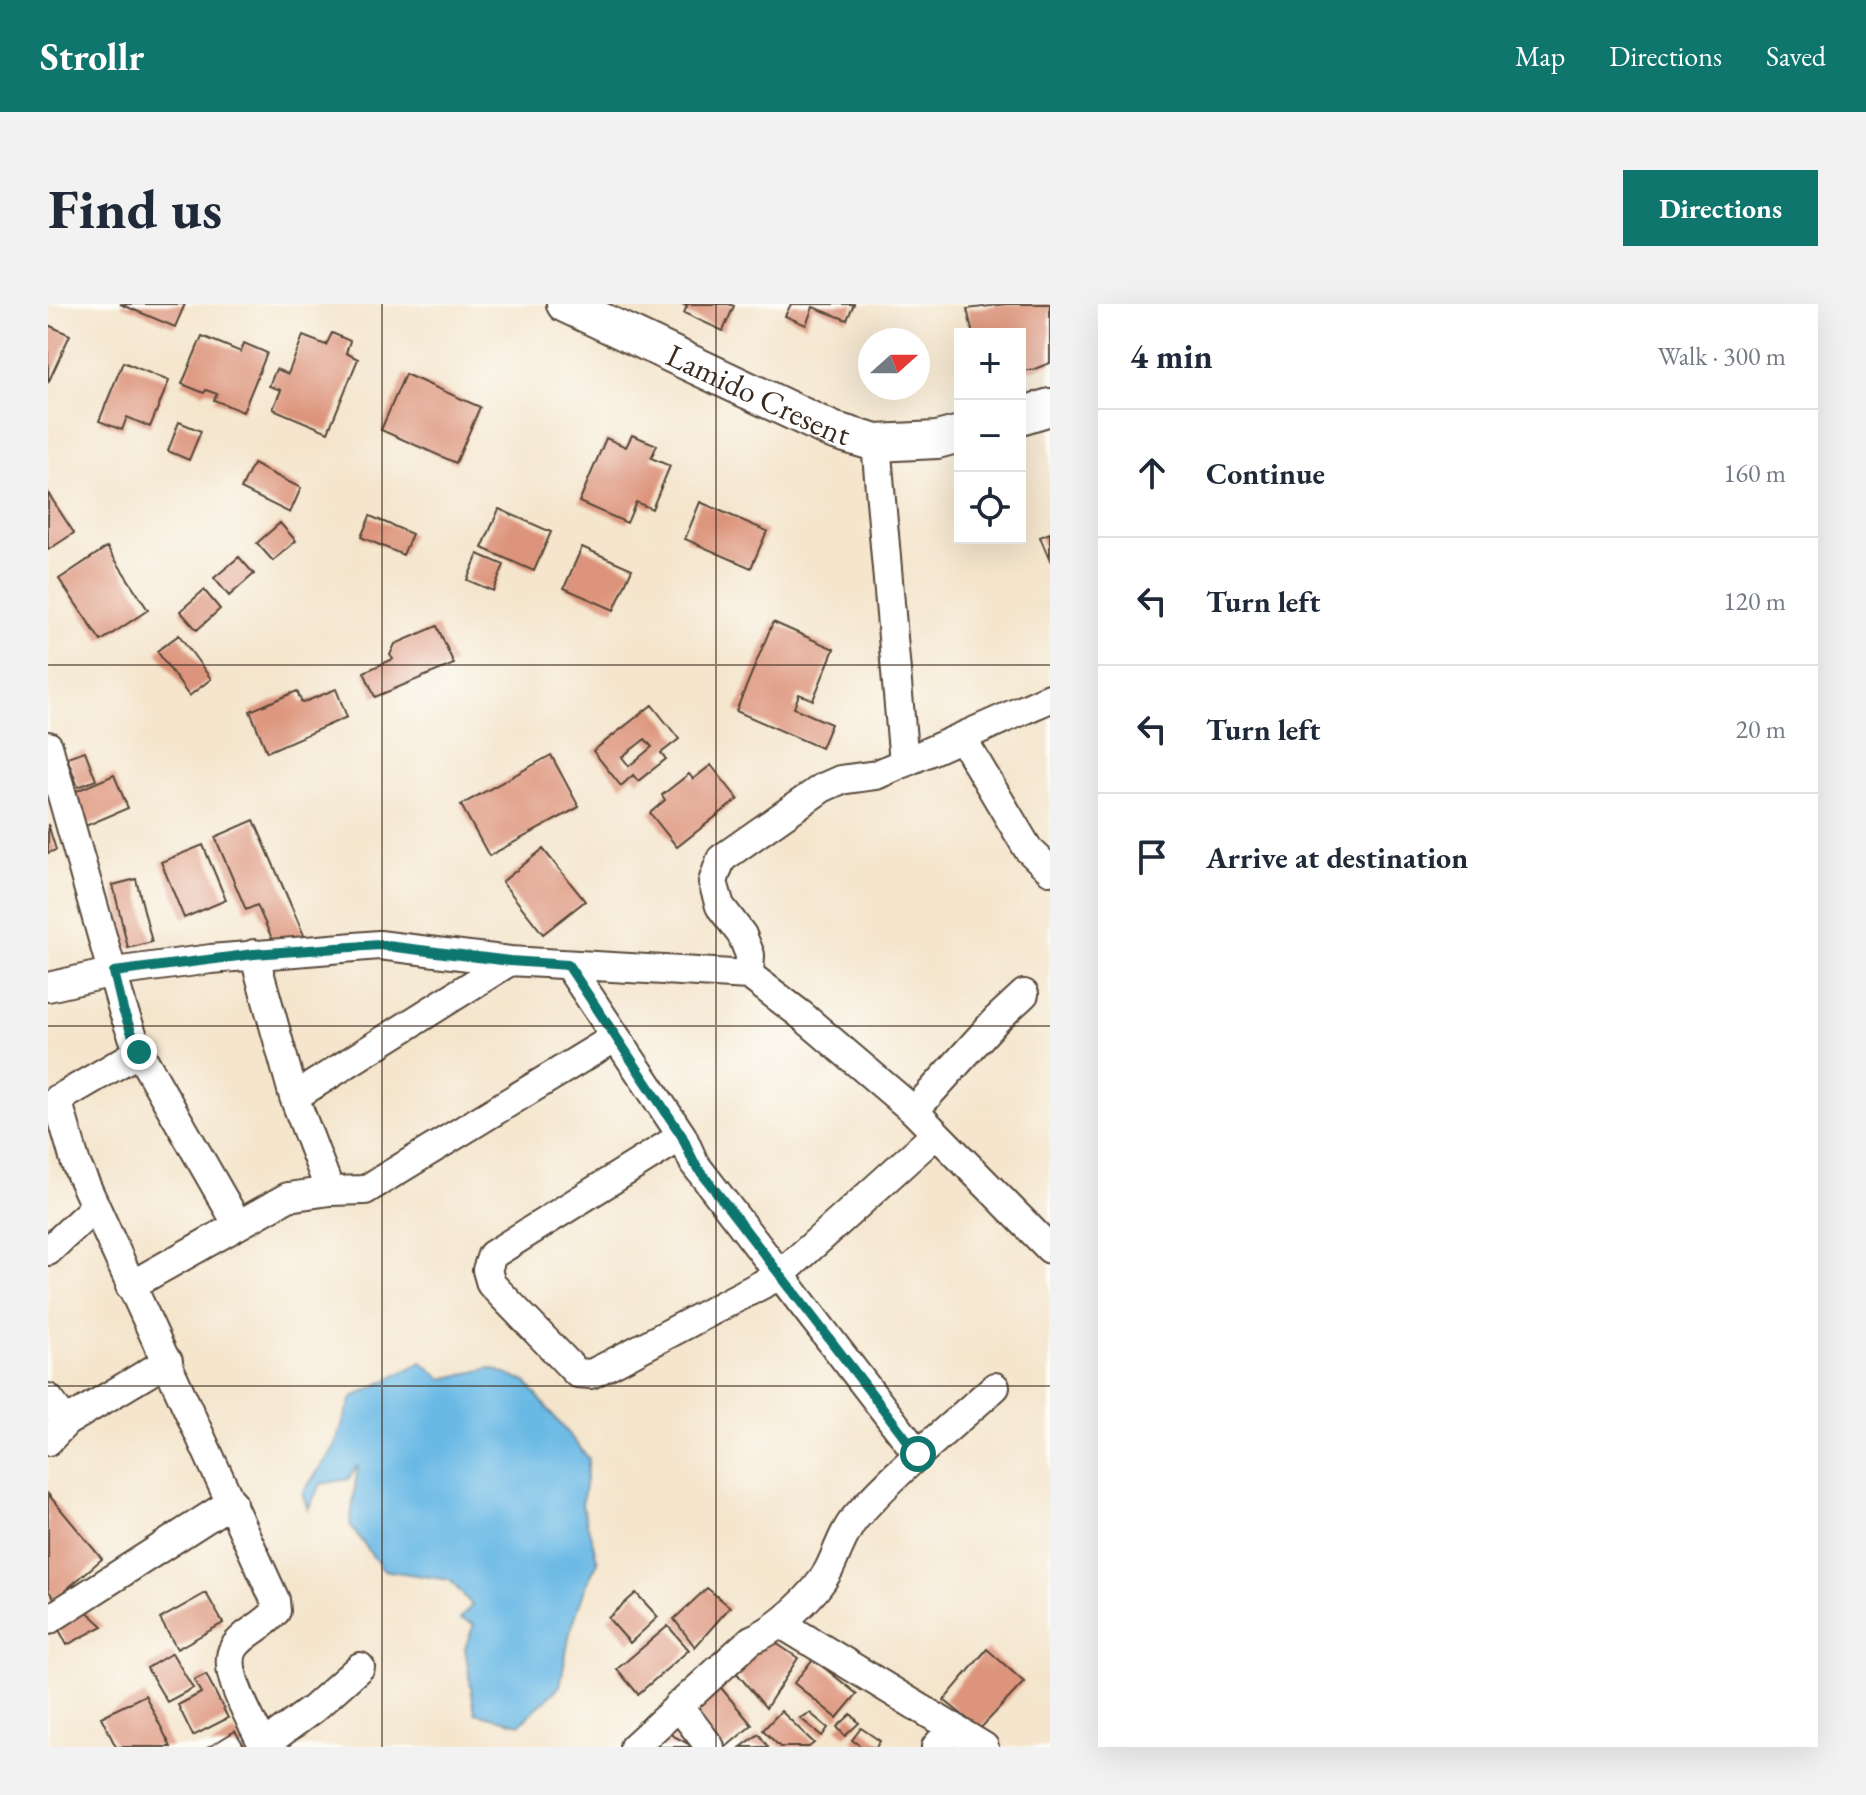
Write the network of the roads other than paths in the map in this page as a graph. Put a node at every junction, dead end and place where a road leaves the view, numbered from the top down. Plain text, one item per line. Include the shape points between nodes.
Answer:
1 (565, 304) edge
2 (1050, 407) edge
3 (1026, 414) edge
4 (954, 436) edge
5 (876, 443) junction
6 (1050, 698) edge
7 (962, 738) junction
8 (48, 746) edge
9 (904, 763) junction
10 (1050, 870) edge
11 (254, 954) junction
12 (510, 961) junction
13 (568, 965) junction
14 (114, 972) junction
15 (749, 975) junction
16 (48, 987) edge
17 (1024, 994) dead end
18 (616, 1037) junction
19 (139, 1052) junction
20 (294, 1097) junction
21 (52, 1102) edge
22 (914, 1111) junction
23 (936, 1134) junction
24 (682, 1136) junction
25 (330, 1191) junction
26 (95, 1207) junction
27 (238, 1225) junction
28 (1048, 1242) edge
29 (48, 1251) edge
30 (780, 1275) junction
31 (130, 1286) junction
32 (168, 1361) junction
33 (995, 1387) dead end
34 (48, 1398) edge
35 (57, 1432) edge
36 (918, 1454) junction
37 (232, 1502) junction
38 (48, 1620) edge
39 (780, 1623) junction
40 (360, 1667) dead end
41 (678, 1705) junction
42 (945, 1737) edge
43 (264, 1746) edge
44 (634, 1747) edge
45 (710, 1747) edge
46 (984, 1747) edge

1 - 5 street, Lamido Cresent via 832,430
2 - 3 street
4 - 5 street, Lamido Cresent
5 - 9 street
6 - 7 street
7 - 9 street
7 - 10 street via 1028,849
8 - 14 street
9 - 15 street via 822,788 721,859 713,882 720,906 750,955
11 - 12 street via 379,945
11 - 14 street
11 - 20 street
12 - 13 street
12 - 20 street
13 - 15 street
13 - 18 street
14 - 16 street
14 - 19 street
15 - 22 street
17 - 22 street
18 - 24 street
18 - 25 street via 365,1190
19 - 21 street
19 - 27 street
20 - 25 street
21 - 26 street
22 - 23 street
23 - 28 street
23 - 30 street
24 - 30 street via 694,1163
24 - 30 street via 492,1255 487,1270 491,1284 577,1373 591,1374
25 - 27 street via 288,1197
26 - 29 street
26 - 31 street
27 - 31 street
30 - 36 street
31 - 32 street
32 - 35 street
32 - 37 street
33 - 36 street
34 - 35 street
36 - 39 street via 853,1519 826,1575
37 - 38 street
37 - 43 street via 275,1600 271,1618 235,1646 230,1659 231,1674
39 - 41 street via 751,1640
39 - 42 street
40 - 43 street
41 - 44 street
41 - 45 street
42 - 46 street

